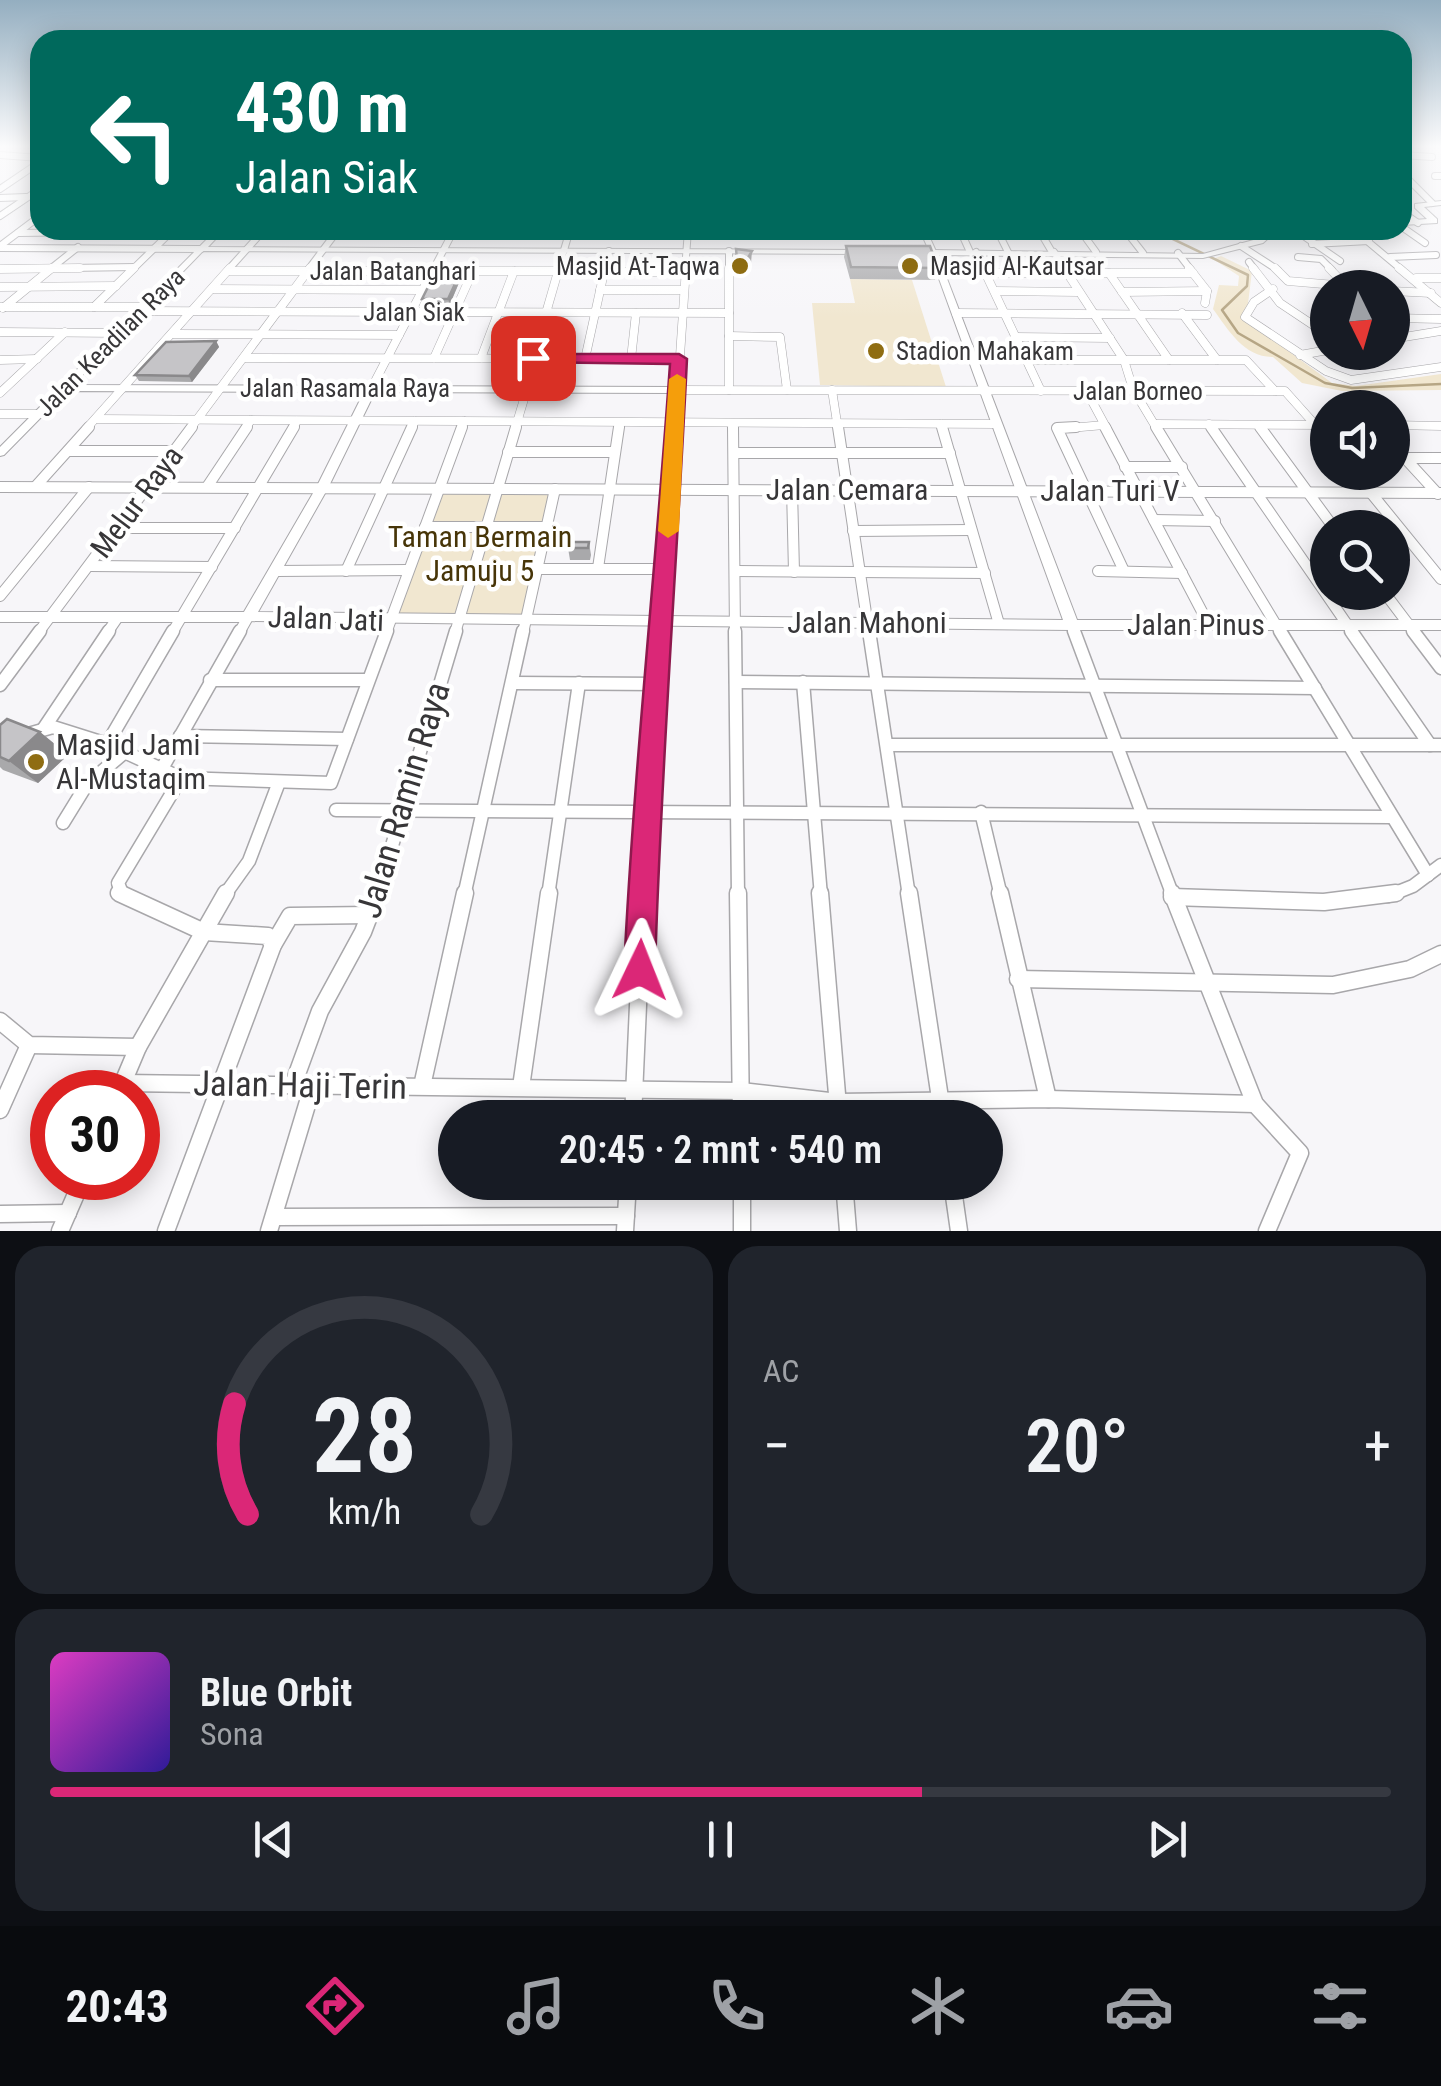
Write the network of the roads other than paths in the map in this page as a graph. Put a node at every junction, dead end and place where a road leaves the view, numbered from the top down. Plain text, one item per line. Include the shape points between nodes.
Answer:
1 (1437, 203) edge
2 (1412, 218) edge
3 (1437, 220) edge
4 (1418, 222) junction
5 (30, 223) edge
6 (1412, 223) edge
7 (18, 232) junction
8 (30, 232) edge
9 (1412, 233) edge
10 (85, 240) edge
11 (163, 240) edge
12 (210, 240) edge
13 (255, 240) edge
14 (330, 240) edge
15 (449, 240) edge
16 (567, 240) edge
17 (687, 240) edge
18 (806, 240) edge
19 (927, 240) edge
20 (966, 240) edge
21 (1002, 240) edge
22 (1045, 240) edge
23 (1087, 240) edge
24 (1129, 240) edge
25 (1253, 240) edge
26 (1307, 240) edge
27 (1369, 241) joint
28 (1425, 243) dead end
29 (1312, 244) junction
30 (1241, 246) junction
31 (0, 247) edge
32 (76, 248) junction
33 (154, 249) junction
34 (201, 249) junction
35 (246, 250) junction
36 (322, 250) junction
37 (442, 251) junction
38 (564, 251) junction
39 (686, 251) junction
40 (729, 251) junction
41 (808, 251) junction
42 (609, 252) junction
43 (879, 252) edge
44 (915, 252) edge
45 (932, 252) junction
46 (973, 252) junction
47 (1008, 252) junction
48 (1053, 252) junction
49 (1096, 252) junction
50 (1139, 253) junction
51 (1178, 253) junction
52 (1436, 255) dead end
53 (1298, 258) dead end
54 (1390, 258) junction
55 (1340, 261) dead end
56 (1249, 262) dead end
57 (135, 267) junction
58 (53, 268) junction
59 (0, 269) edge
60 (1332, 270) edge
61 (228, 271) junction
62 (308, 271) junction
63 (432, 271) junction
64 (473, 271) junction
65 (514, 271) junction
66 (558, 271) junction
67 (604, 272) junction
68 (685, 272) junction
69 (986, 273) junction
70 (1066, 273) junction
71 (1110, 273) junction
72 (1192, 273) junction
73 (1416, 278) junction
74 (1441, 278) edge
75 (1310, 284) edge
76 (116, 286) junction
77 (0, 287) edge
78 (30, 287) junction
79 (212, 289) junction
80 (1274, 289) junction
81 (294, 290) junction
82 (422, 290) junction
83 (600, 290) junction
84 (684, 290) junction
85 (995, 291) junction
86 (1078, 292) junction
87 (1122, 292) junction
88 (1207, 292) junction
89 (1410, 294) edge
90 (1437, 298) edge
91 (1277, 300) junction
92 (1254, 302) junction
93 (1205, 303) dead end
94 (94, 307) junction
95 (2, 308) edge
96 (144, 309) junction
97 (193, 311) junction
98 (278, 312) junction
99 (411, 312) junction
100 (456, 312) junction
101 (495, 312) junction
102 (546, 312) junction
103 (595, 313) junction
104 (636, 313) junction
105 (682, 313) junction
106 (728, 313) junction
107 (956, 313) junction
108 (1137, 313) junction
109 (1182, 313) junction
110 (1005, 314) junction
111 (1092, 314) junction
112 (1207, 315) dead end
113 (1410, 318) edge
114 (1441, 318) edge
115 (1310, 323) edge
116 (1441, 331) edge
117 (0, 332) edge
118 (64, 332) junction
119 (119, 332) junction
120 (172, 334) junction
121 (262, 334) junction
122 (398, 335) junction
123 (1410, 335) edge
124 (729, 336) junction
125 (1016, 337) junction
126 (1110, 338) junction
127 (1310, 353) edge
128 (1300, 354) junction
129 (245, 358) junction
130 (387, 358) junction
131 (434, 358) junction
132 (480, 358) junction
133 (533, 358) junction
134 (36, 359) junction
135 (585, 359) junction
136 (631, 359) junction
137 (679, 359) junction
138 (0, 360) edge
139 (1027, 360) junction
140 (1124, 360) junction
141 (1169, 360) junction
142 (1217, 360) junction
143 (1441, 367) edge
144 (5, 384) edge
145 (64, 388) junction
146 (123, 388) junction
147 (223, 388) junction
148 (371, 388) junction
149 (525, 388) junction
150 (676, 390) junction
151 (728, 390) junction
152 (788, 390) junction
153 (832, 390) junction
154 (985, 390) junction
155 (1042, 391) junction
156 (1274, 391) junction
157 (1087, 392) junction
158 (1136, 392) junction
159 (0, 394) edge
160 (0, 414) edge
161 (38, 414) junction
162 (1310, 419) edge
163 (96, 420) junction
164 (198, 420) junction
165 (251, 420) junction
166 (297, 421) junction
167 (357, 421) junction
168 (415, 421) junction
169 (464, 421) junction
170 (518, 421) junction
171 (674, 422) junction
172 (734, 422) junction
173 (620, 423) junction
174 (837, 423) junction
175 (941, 424) junction
176 (997, 424) junction
177 (1156, 424) junction
178 (1209, 424) junction
179 (1104, 425) junction
180 (1259, 425) junction
181 (1310, 425) edge
182 (1410, 425) edge
183 (1441, 426) edge
184 (69, 451) junction
185 (176, 451) junction
186 (508, 452) junction
187 (614, 452) junction
188 (734, 453) junction
189 (0, 454) edge
190 (843, 454) junction
191 (950, 454) junction
192 (1410, 458) edge
193 (1441, 458) edge
194 (1410, 462) edge
195 (1125, 467) junction
196 (1182, 468) junction
197 (36, 486) junction
198 (0, 487) edge
199 (89, 487) junction
200 (148, 487) junction
201 (207, 487) junction
202 (258, 488) junction
203 (322, 488) junction
204 (385, 488) junction
205 (439, 489) junction
206 (498, 489) junction
207 (556, 489) junction
208 (610, 489) junction
209 (671, 489) junction
210 (792, 489) junction
211 (735, 490) junction
212 (848, 490) junction
213 (961, 491) junction
214 (1140, 491) junction
215 (1023, 492) junction
216 (1086, 492) junction
217 (1197, 492) junction
218 (1254, 492) junction
219 (1307, 492) junction
220 (1370, 492) junction
221 (1440, 494) edge
222 (1320, 510) edge
223 (1154, 520) junction
224 (1215, 521) junction
225 (426, 527) junction
226 (117, 528) junction
227 (235, 528) junction
228 (486, 528) junction
229 (546, 528) junction
230 (853, 530) junction
231 (972, 530) junction
232 (90, 566) junction
233 (212, 567) junction
234 (598, 568) junction
235 (537, 569) junction
236 (666, 569) junction
237 (408, 570) junction
238 (737, 570) junction
239 (276, 571) junction
240 (1098, 571) dead end
241 (346, 572) junction
242 (794, 572) junction
243 (860, 572) junction
244 (1124, 572) junction
245 (985, 573) junction
246 (1182, 573) junction
247 (1441, 578) edge
248 (0, 596) edge
249 (1397, 610) edge
250 (0, 616) edge
251 (52, 616) junction
252 (118, 616) junction
253 (182, 617) junction
254 (248, 617) junction
255 (391, 621) junction
256 (458, 622) junction
257 (527, 622) junction
258 (663, 622) junction
259 (736, 622) junction
260 (867, 624) junction
261 (1000, 624) junction
262 (1209, 624) junction
263 (1072, 625) junction
264 (1279, 625) junction
265 (1345, 625) junction
266 (1408, 625) junction
267 (1441, 625) edge
268 (1441, 668) edge
269 (210, 680) junction
270 (368, 680) junction
271 (736, 682) junction
272 (803, 682) junction
273 (579, 683) junction
274 (514, 684) junction
275 (658, 684) junction
276 (876, 684) junction
277 (0, 685) edge
278 (1093, 685) junction
279 (1315, 688) junction
280 (44, 728) junction
281 (180, 736) junction
282 (347, 739) junction
283 (0, 742) edge
284 (1116, 743) junction
285 (106, 744) junction
286 (886, 744) junction
287 (1435, 745) edge
288 (1349, 746) junction
289 (125, 752) junction
290 (160, 772) junction
291 (181, 778) junction
292 (279, 782) junction
293 (486, 808) junction
294 (562, 809) junction
295 (336, 810) dead end
296 (401, 810) junction
297 (740, 810) junction
298 (813, 811) junction
299 (646, 812) junction
300 (897, 812) junction
301 (981, 812) junction
302 (1143, 817) junction
303 (1391, 817) junction
304 (64, 823) dead end
305 (1434, 870) edge
306 (1172, 896) junction
307 (370, 915) junction
308 (204, 932) junction
309 (273, 946) junction
310 (1441, 954) edge
311 (1018, 979) junction
312 (1205, 981) junction
313 (0, 1021) edge
314 (29, 1046) junction
315 (138, 1048) junction
316 (129, 1070) edge
317 (222, 1084) junction
318 (293, 1085) junction
319 (313, 1085) junction
320 (160, 1086) edge
321 (422, 1086) junction
322 (520, 1087) junction
323 (635, 1088) junction
324 (741, 1091) junction
325 (1048, 1098) junction
326 (634, 1100) edge
327 (741, 1100) edge
328 (787, 1100) edge
329 (837, 1100) edge
330 (940, 1100) edge
331 (1003, 1103) edge
332 (1262, 1109) junction
333 (0, 1110) edge
334 (742, 1200) edge
335 (845, 1200) edge
336 (955, 1200) edge
337 (0, 1214) edge
338 (64, 1222) edge
339 (626, 1223) edge
340 (271, 1224) edge
341 (166, 1231) edge
342 (742, 1231) edge
343 (848, 1231) edge
344 (959, 1231) edge
345 (1267, 1231) edge

1 - 3 street via 1418,207
2 - 4 street
3 - 4 street
4 - 6 street
5 - 7 street
7 - 8 street
7 - 31 street
9 - 28 street
10 - 32 street
11 - 33 street
12 - 34 street, Jalan Keadilan Raya
13 - 35 street
14 - 36 street, Melur Raya
15 - 37 street
16 - 38 street, Jalan Ramin Raya
17 - 39 street
18 - 41 street
19 - 45 street
20 - 46 street
21 - 47 street
22 - 48 street
23 - 49 street
24 - 50 street
25 - 30 street
26 - 29 street
27 - 29 street
27 - 54 street
29 - 55 street
30 - 51 street via 1211,255
30 - 75 street via 1288,282
31 - 32 street
32 - 33 street
32 - 58 street
33 - 34 street
33 - 57 street
34 - 35 street
34 - 96 street, Jalan Keadilan Raya
35 - 36 street
35 - 61 street
36 - 37 street
36 - 62 street, Melur Raya
37 - 38 street
37 - 63 street
38 - 42 street
38 - 66 street, Jalan Ramin Raya
39 - 40 street
39 - 42 street
39 - 68 street
40 - 41 street
40 - 106 street
41 - 43 street
42 - 67 street
44 - 45 street
45 - 46 street
45 - 107 street
46 - 47 street
46 - 69 street
47 - 48 street
48 - 49 street
48 - 70 street
49 - 50 street
50 - 51 street
51 - 72 street
52 - 54 street
53 - 60 street via 1321,259
54 - 73 street
56 - 80 street
57 - 58 street
57 - 76 street
58 - 59 street
58 - 78 street
61 - 62 street, Jalan Batanghari
61 - 79 street
62 - 63 street, Jalan Batanghari
62 - 81 street, Melur Raya
63 - 64 street, Jalan Batanghari
63 - 82 street
64 - 65 street, Jalan Batanghari
64 - 100 street
65 - 66 street, Jalan Batanghari
65 - 101 street
66 - 102 street, Jalan Ramin Raya
67 - 68 street
67 - 83 street
68 - 84 street
69 - 70 street
69 - 85 street
70 - 71 street
70 - 86 street
71 - 72 street
71 - 87 street
72 - 88 street
73 - 74 street
73 - 90 street
76 - 78 street
76 - 94 street
77 - 78 street
78 - 95 street
79 - 81 street
79 - 97 street
80 - 91 street
80 - 92 street
81 - 82 street
81 - 98 street, Melur Raya
82 - 99 street
83 - 84 street
83 - 103 street
84 - 105 street
85 - 86 street
85 - 110 street
86 - 111 street
87 - 88 street
87 - 108 street
88 - 93 street
89 - 90 street
91 - 92 street
91 - 115 street
92 - 128 street via 1245,316
94 - 95 street, Jalan Siak
94 - 96 street, Jalan Siak
96 - 97 street, Jalan Siak
96 - 119 street, Jalan Keadilan Raya
97 - 98 street, Jalan Siak
97 - 120 street
98 - 99 street, Jalan Siak
98 - 121 street, Melur Raya
99 - 100 street, Jalan Siak
99 - 122 street
100 - 101 street, Jalan Siak
100 - 131 street
101 - 102 street, Jalan Siak
101 - 132 street
102 - 103 street, Jalan Siak
102 - 133 street, Jalan Ramin Raya
103 - 104 street, Jalan Siak
103 - 135 street
104 - 105 street, Jalan Siak
104 - 136 street
105 - 106 street, Jalan Siak
105 - 137 street
106 - 124 street
107 - 110 street
107 - 154 street
108 - 109 street
108 - 111 street
108 - 141 street
109 - 112 street
109 - 142 street
110 - 111 street
110 - 125 street
111 - 126 street
113 - 114 street
116 - 123 street
117 - 118 street
118 - 119 street
118 - 134 street
119 - 145 street, Jalan Keadilan Raya
120 - 121 street
120 - 146 street
121 - 122 street
121 - 129 street, Melur Raya
122 - 130 street
124 - 151 street
124 - 152 street via 782,340
125 - 126 street
125 - 139 street
126 - 140 street
127 - 128 street
128 - 143 street via 1351,380
129 - 130 street, Jalan Siak
129 - 147 street, Melur Raya
130 - 131 street, Jalan Siak
130 - 148 street
131 - 132 street, Jalan Siak
132 - 133 street, Jalan Siak
133 - 135 street, Jalan Siak
133 - 149 street, Jalan Ramin Raya
134 - 138 street
134 - 144 street
135 - 136 street, Jalan Siak
136 - 137 street, Jalan Siak
137 - 150 street
139 - 140 street
139 - 155 street
140 - 141 street
140 - 158 street
141 - 142 street
142 - 156 street via 1246,360
144 - 159 street
145 - 146 street, Jalan Rasamala Raya
145 - 161 street, Jalan Keadilan Raya
146 - 147 street, Jalan Rasamala Raya
146 - 163 street
147 - 148 street, Jalan Rasamala Raya
147 - 164 street, Melur Raya
148 - 149 street, Jalan Rasamala Raya
148 - 167 street, Jalan Jati
149 - 150 street, Jalan Rasamala Raya
149 - 170 street, Jalan Ramin Raya
150 - 151 street, Jalan Rasamala Raya
150 - 171 street
151 - 152 street, Jalan Rasamala Raya
152 - 153 street, Jalan Rasamala Raya
153 - 154 street, Jalan Rasamala Raya
153 - 174 street
154 - 155 street, Jalan Borneo
154 - 176 street
155 - 157 street, Jalan Borneo
156 - 158 street, Jalan Borneo
156 - 162 street, Jalan Borneo via 1290,394
157 - 158 street, Jalan Borneo
157 - 179 street
158 - 177 street
160 - 161 street
161 - 189 street, Jalan Keadilan Raya
163 - 164 street
163 - 184 street
164 - 165 street
164 - 185 street, Melur Raya
165 - 166 street
165 - 201 street
166 - 167 street
166 - 202 street
167 - 168 street
167 - 203 street, Jalan Jati
168 - 169 street
168 - 204 street
169 - 170 street
169 - 205 street
170 - 173 street
170 - 186 street, Jalan Ramin Raya
171 - 172 street
171 - 173 street
171 - 209 street
172 - 174 street
172 - 188 street
173 - 187 street
174 - 175 street
174 - 190 street
175 - 176 street
175 - 191 street
176 - 215 street
177 - 178 street
177 - 196 street
178 - 180 street
178 - 218 street
179 - 195 street
179 - 216 street via 1057,428
180 - 181 street
180 - 219 street
182 - 183 street
184 - 185 street
184 - 197 street
185 - 200 street, Melur Raya
186 - 187 street
186 - 206 street, Jalan Ramin Raya
187 - 208 street
188 - 190 street
188 - 211 street
190 - 191 street
190 - 212 street
191 - 213 street
192 - 193 street
194 - 221 street
195 - 196 street
195 - 214 street
196 - 217 street
197 - 198 street, Jalan Cemara
197 - 199 street, Jalan Cemara
199 - 200 street, Jalan Cemara
199 - 248 street
200 - 201 street, Jalan Cemara
200 - 226 street, Melur Raya
201 - 202 street, Jalan Cemara
202 - 203 street, Jalan Cemara
202 - 227 street
203 - 204 street, Jalan Cemara
203 - 239 street, Jalan Jati
204 - 205 street, Jalan Cemara
204 - 241 street
205 - 206 street, Jalan Cemara
205 - 225 street
206 - 207 street, Jalan Cemara
206 - 228 street, Jalan Ramin Raya
207 - 208 street, Jalan Cemara
207 - 229 street
208 - 209 street, Jalan Cemara
208 - 234 street
209 - 211 street, Jalan Cemara
209 - 236 street
210 - 211 street, Jalan Cemara
210 - 212 street, Jalan Cemara
210 - 242 street
211 - 238 street
212 - 213 street, Jalan Cemara
212 - 230 street
213 - 215 street, Jalan Cemara
213 - 231 street
214 - 216 street, Jalan Turi V
214 - 217 street, Jalan Turi V
214 - 223 street
215 - 216 street, Jalan Turi V
215 - 263 street
216 - 244 street
217 - 218 street, Jalan Turi V
217 - 224 street
218 - 219 street, Jalan Turi V
218 - 265 street
219 - 220 street, Jalan Turi V
219 - 222 street
220 - 221 street, Jalan Turi V
220 - 247 street
223 - 224 street
223 - 246 street
224 - 264 street
225 - 228 street
225 - 237 street
226 - 227 street
226 - 232 street, Melur Raya
227 - 233 street
228 - 229 street
228 - 256 street, Jalan Ramin Raya
229 - 235 street
230 - 231 street
230 - 243 street
231 - 245 street
232 - 233 street
232 - 251 street, Melur Raya
233 - 253 street
234 - 235 street
234 - 236 street
235 - 257 street
236 - 258 street
237 - 241 street
237 - 255 street
238 - 242 street
238 - 259 street
239 - 241 street
239 - 254 street, Jalan Jati
240 - 244 street
242 - 243 street
243 - 245 street
243 - 260 street
244 - 246 street
245 - 261 street
246 - 262 street
249 - 266 street
250 - 251 street
251 - 252 street
251 - 277 street, Melur Raya
252 - 253 street
252 - 280 street
253 - 254 street
253 - 285 street
254 - 255 street, Jalan Jati
254 - 269 street
255 - 256 street, Jalan Jati
255 - 270 street
256 - 257 street, Jalan Jati
256 - 296 street, Jalan Ramin Raya
257 - 258 street, Jalan Jati
257 - 274 street
258 - 259 street, Jalan Mahoni
258 - 275 street
259 - 260 street, Jalan Mahoni
259 - 271 street
260 - 261 street, Jalan Mahoni
260 - 276 street
261 - 263 street, Jalan Mahoni
262 - 263 street, Jalan Pinus
262 - 264 street, Jalan Pinus
263 - 278 street
264 - 265 street, Jalan Pinus
264 - 279 street
265 - 266 street, Jalan Pinus
265 - 287 street
266 - 267 street, Jalan Pinus
266 - 268 street
269 - 270 street
269 - 281 street
270 - 282 street
271 - 272 street
271 - 297 street
272 - 276 street
272 - 298 street
273 - 274 street
273 - 275 street
273 - 294 street
274 - 293 street
275 - 299 street
276 - 278 street
276 - 286 street
278 - 279 street
278 - 284 street
279 - 288 street
280 - 283 street
280 - 285 street
281 - 282 street
281 - 290 street
282 - 292 street via 331,783
284 - 286 street
284 - 288 street
284 - 302 street
285 - 289 street
286 - 300 street
287 - 288 street
288 - 303 street
289 - 290 street
289 - 304 street via 87,784
290 - 291 street
291 - 292 street
291 - 308 street via 116,889
292 - 308 street via 249,861
293 - 294 street
293 - 296 street
293 - 321 street
294 - 299 street
294 - 322 street
295 - 296 street
296 - 307 street, Jalan Ramin Raya
297 - 298 street
297 - 299 street
297 - 324 street
298 - 300 street
298 - 329 street
299 - 323 street
300 - 301 street
300 - 330 street
301 - 302 street
301 - 311 street
302 - 303 street
302 - 306 street
303 - 305 street
305 - 306 street via 1402,892 1348,902
306 - 312 street
307 - 309 street via 293,914
307 - 318 street, Jalan Ramin Raya via 320,1011
308 - 309 street via 268,936
308 - 315 street
309 - 317 street
310 - 312 street via 1410,969 1333,985
311 - 312 street
311 - 325 street
312 - 332 street
313 - 314 street
314 - 315 street
314 - 333 street
315 - 316 street
317 - 318 street, Jalan Haji Terin
317 - 320 street, Jalan Haji Terin
317 - 341 street
318 - 319 street, Jalan Haji Terin
319 - 321 street, Jalan Haji Terin
319 - 340 street
321 - 322 street, Jalan Haji Terin
322 - 323 street, Jalan Haji Terin
323 - 324 street, Jalan Haji Terin
323 - 326 street
324 - 327 street
324 - 328 street, Jalan Haji Terin
325 - 331 street, Jalan Haji Terin
325 - 332 street, Jalan Haji Terin
332 - 345 street via 1292,1139 1299,1158
334 - 342 street
335 - 343 street
336 - 344 street
337 - 338 street
339 - 340 street

